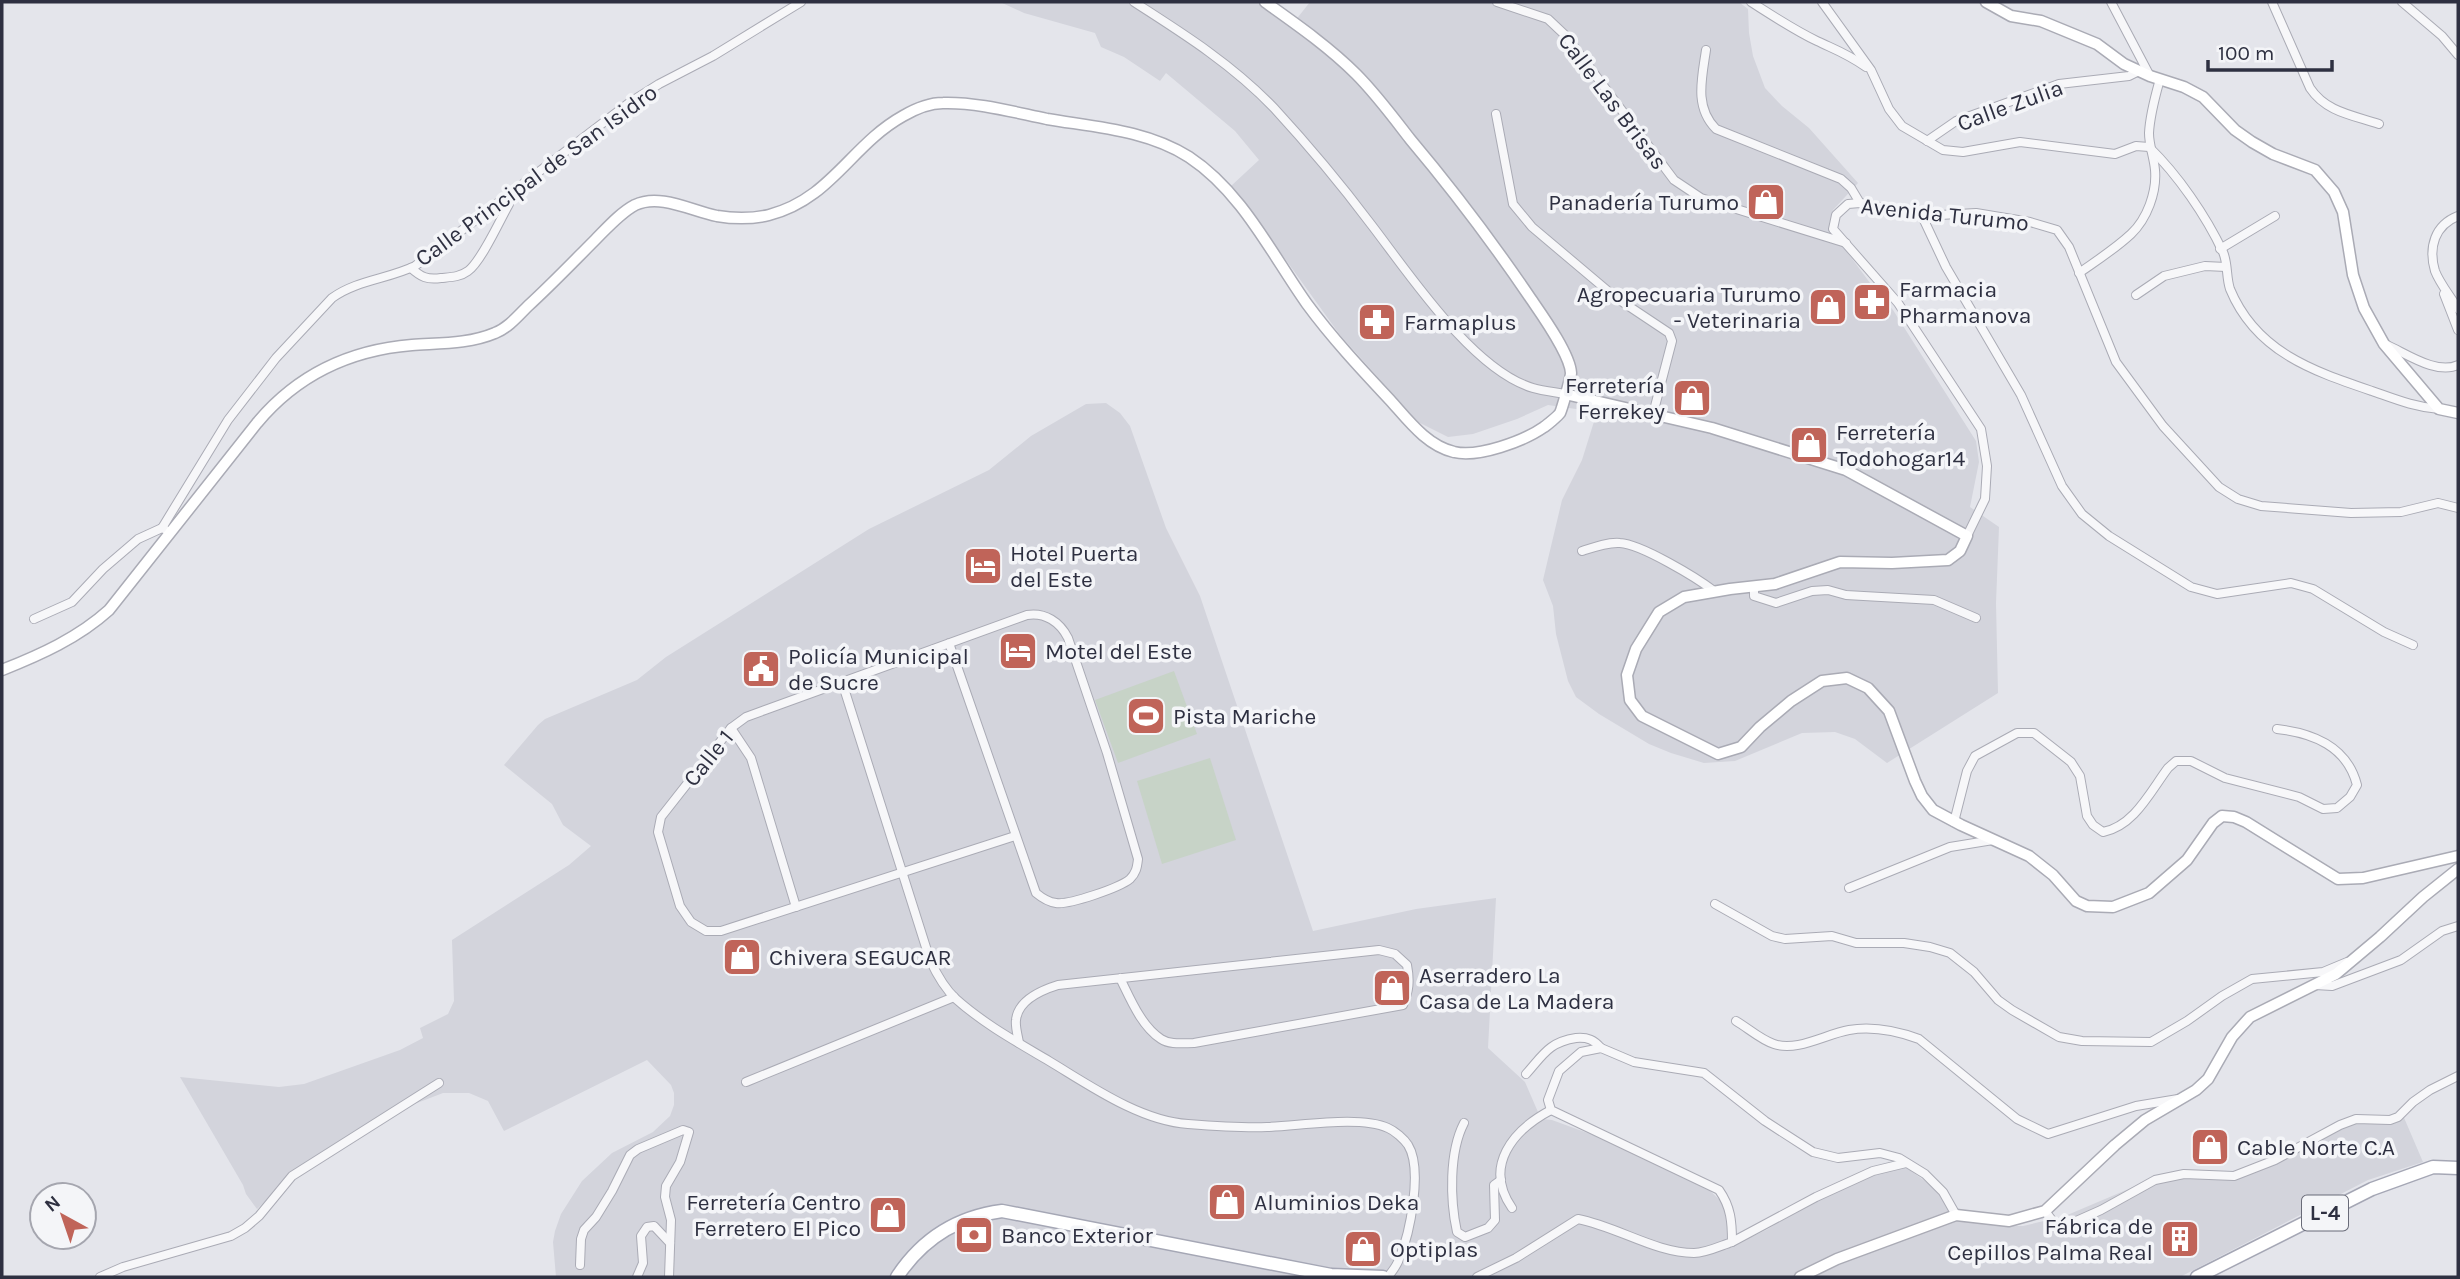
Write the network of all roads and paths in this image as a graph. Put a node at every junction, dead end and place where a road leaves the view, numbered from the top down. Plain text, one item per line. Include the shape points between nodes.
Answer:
1 (801, 2) edge
2 (1134, 2) edge
3 (1265, 2) edge
4 (1497, 2) edge
5 (1751, 2) edge
6 (1822, 2) edge
7 (1986, 2) edge
8 (2111, 2) edge
9 (2273, 2) edge
10 (2403, 2) edge
11 (1706, 50) dead end
12 (2458, 55) edge
13 (1871, 70) junction
14 (2138, 71) junction
15 (2155, 78) junction
16 (1496, 114) dead end
17 (2379, 124) dead end
18 (1927, 141) junction
19 (2149, 147) junction
20 (507, 195) junction
21 (1860, 202) junction
22 (1922, 216) junction
23 (2275, 216) dead end
24 (2458, 216) edge
25 (1846, 243) junction
26 (2220, 248) junction
27 (2226, 267) junction
28 (411, 268) junction
29 (2435, 271) junction
30 (2078, 273) junction
31 (2136, 295) dead end
32 (2458, 309) edge
33 (2458, 330) edge
34 (2384, 344) junction
35 (2458, 365) edge
36 (1565, 394) junction
37 (2439, 410) junction
38 (2458, 413) edge
39 (1653, 414) junction
40 (2458, 508) edge
41 (166, 530) junction
42 (1967, 536) junction
43 (1582, 551) dead end
44 (1754, 586) junction
45 (1714, 592) junction
46 (1976, 618) dead end
47 (34, 620) dead end
48 (949, 643) junction
49 (2413, 645) dead end
50 (2, 670) edge
51 (842, 682) junction
52 (731, 728) junction
53 (2277, 729) dead end
54 (1954, 822) junction
55 (1015, 836) junction
56 (1993, 840) junction
57 (2458, 856) edge
58 (2458, 869) edge
59 (903, 873) junction
60 (1850, 888) dead end
61 (1715, 904) dead end
62 (796, 907) junction
63 (2458, 926) edge
64 (2356, 958) junction
65 (1120, 978) junction
66 (2312, 985) junction
67 (954, 998) junction
68 (1736, 1021) dead end
69 (1019, 1043) junction
70 (1601, 1048) junction
71 (1526, 1074) dead end
72 (2458, 1076) edge
73 (746, 1082) dead end
74 (439, 1083) dead end
75 (2180, 1099) junction
76 (1551, 1110) junction
77 (1464, 1123) dead end
78 (1906, 1163) junction
79 (2458, 1168) edge
80 (1501, 1180) junction
81 (1512, 1208) dead end
82 (2045, 1211) junction
83 (1956, 1215) junction
84 (1731, 1242) junction
85 (670, 1243) junction
86 (580, 1265) dead end
87 (100, 1277) edge
88 (637, 1277) edge
89 (669, 1277) edge
90 (897, 1277) edge
91 (1371, 1277) edge
92 (1386, 1277) edge
93 (1477, 1277) edge
94 (1800, 1277) edge
95 (2197, 1277) edge

1 - 20 street, Calle Principal de San Isidro via 629,103
2 - 36 street via 1217,56 1274,109 1461,337 1494,366 1531,388
3 - 36 street via 1355,74 1492,241 1558,339 1571,372
4 - 25 street, Calle Las Brisas via 1548,19 1566,36 1674,180 1701,198
5 - 13 street
6 - 13 street
7 - 14 street via 2011,16 2040,21 2097,44
8 - 15 street
9 - 17 street via 2318,100
10 - 12 street
11 - 21 street via 1700,92 1707,120 1716,129 1841,180
13 - 18 street via 1902,126
14 - 15 street
14 - 18 street, Calle Zulia via 2059,84 1956,121
15 - 19 street
15 - 34 street via 2203,97 2235,130 2273,154 2315,170 2334,192 2343,212 2353,275
16 - 39 street via 1513,204 1532,227 1615,297 1669,333 1672,341
18 - 19 street via 1943,150 1964,152 2020,142 2115,154 2136,146
19 - 26 street via 2178,180
19 - 30 street via 2155,187 2143,218 2131,234
20 - 28 street, Calle Principal de San Isidro
20 - 28 street via 509,204 467,272 430,279
21 - 22 street, Avenida Turumo
21 - 25 street, Avenida Turumo via 1847,204 1836,215 1833,229
22 - 30 street, Avenida Turumo via 1976,213 2057,230
22 - 49 street via 1946,267 2021,395 2062,486 2082,514 2109,537 2191,587 2217,594 2291,583 2313,589
23 - 26 street
24 - 29 street via 2436,232 2432,247
25 - 42 street, Avenida Turumo via 1898,303 1981,429 1987,466 1985,499
26 - 27 street
27 - 31 street via 2205,266 2164,276
27 - 37 street via 2230,288 2268,343 2302,365 2417,408
28 - 41 street, Calle Principal de San Isidro via 342,290 303,328 229,420
29 - 32 street
29 - 33 street
30 - 40 street, Avenida Turumo via 2116,362 2163,426 2219,487 2238,499 2261,506 2351,513 2401,512 2438,503
34 - 35 street via 2430,365 2449,369
34 - 37 street
36 - 39 street
36 - 41 street via 1560,414 1521,439 1469,454 1436,446 1332,337 1241,207 1190,158 1130,133 939,103 892,122 830,183 798,204 765,216 737,219 647,201 610,226 502,331 464,341 360,353 300,382 270,408
37 - 38 street
39 - 42 street via 1846,470
41 - 47 street via 138,539 72,602
41 - 50 street via 100,618 61,643
42 - 44 street via 1960,551 1948,560 1840,562 1775,584
43 - 45 street via 1622,543 1683,570
44 - 45 street
44 - 46 street via 1754,596 1776,603 1828,590 1934,600
45 - 54 street via 1684,597 1659,611 1636,649 1627,675 1630,700 1642,716 1718,754 1741,747 1791,701 1822,681 1847,678 1868,688 1889,711 1922,796 1933,810
48 - 51 street, Calle 1
48 - 55 street
48 - 55 street, Calle 1 via 1037,613 1063,628 1107,753 1138,859 1136,871 1127,881 1057,904 1037,892
51 - 52 street, Calle 1 via 746,717
51 - 59 street
52 - 62 street via 751,758
52 - 62 street, Calle 1 via 661,817 658,832 680,906 691,922 706,931 721,931
53 - 54 street via 2320,739 2337,751 2354,771 2357,785 2350,797 2337,808 2323,809 2299,797 2225,778 2191,761 2176,761 2128,821 2103,832 2087,816 2080,776 2071,762 2035,733 2017,733 1975,756
54 - 56 street
55 - 59 street, Calle 1
56 - 57 street via 2029,856 2087,906 2113,906 2149,893 2187,859 2222,816 2246,822 2338,879 2363,878
56 - 60 street via 1950,847
58 - 64 street
59 - 62 street, Calle 1
59 - 67 street via 930,960
61 - 64 street via 1785,939 1832,936 1856,943 1904,943 1950,953 2012,1010 2059,1037 2082,1041 2151,1042 2252,979 2323,972
63 - 66 street via 2442,931 2401,960 2332,986
64 - 66 street
65 - 65 street via 1379,950 1395,954 1407,965 1409,992 1403,1005 1176,1044 1161,1039 1146,1023
65 - 69 street via 1058,985 1036,993 1016,1018
66 - 75 street via 2250,1017 2232,1037 2208,1079
67 - 69 street
67 - 73 street
68 - 75 street via 1774,1044 1794,1045 1850,1030 1879,1029 1919,1039 2017,1119 2048,1134 2136,1106
69 - 92 street via 1120,1104 1184,1124 1264,1127 1355,1122 1392,1130 1408,1144 1415,1174 1407,1234 1399,1261
70 - 71 street via 1585,1037 1561,1040
70 - 76 street via 1581,1052 1559,1071 1548,1100
70 - 78 street via 1634,1062 1704,1073 1813,1152 1838,1158 1880,1153
72 - 82 street via 2430,1090 2398,1117 2356,1119 2234,1176 2184,1174 2155,1180 2065,1226 2055,1224
74 - 87 street via 292,1176 259,1216 231,1237
75 - 82 street via 2145,1120
76 - 80 street via 1509,1143 1500,1165
76 - 84 street via 1719,1190 1732,1220
77 - 80 street via 1453,1157 1457,1232 1465,1237 1489,1228 1495,1220 1493,1185
78 - 83 street via 1926,1174
78 - 84 street via 1873,1171
79 - 95 main road, L-4 via 2432,1167 2372,1189
80 - 81 street
82 - 83 street via 2009,1221
83 - 94 street
84 - 93 street via 1697,1253 1667,1250 1578,1219
85 - 86 street via 666,1186 680,1162 689,1132 683,1130 630,1155 584,1230
85 - 88 street via 654,1226 646,1227
85 - 89 street
90 - 91 main road via 922,1245 944,1230 981,1213 1002,1211 1331,1275
91 - 92 main road

